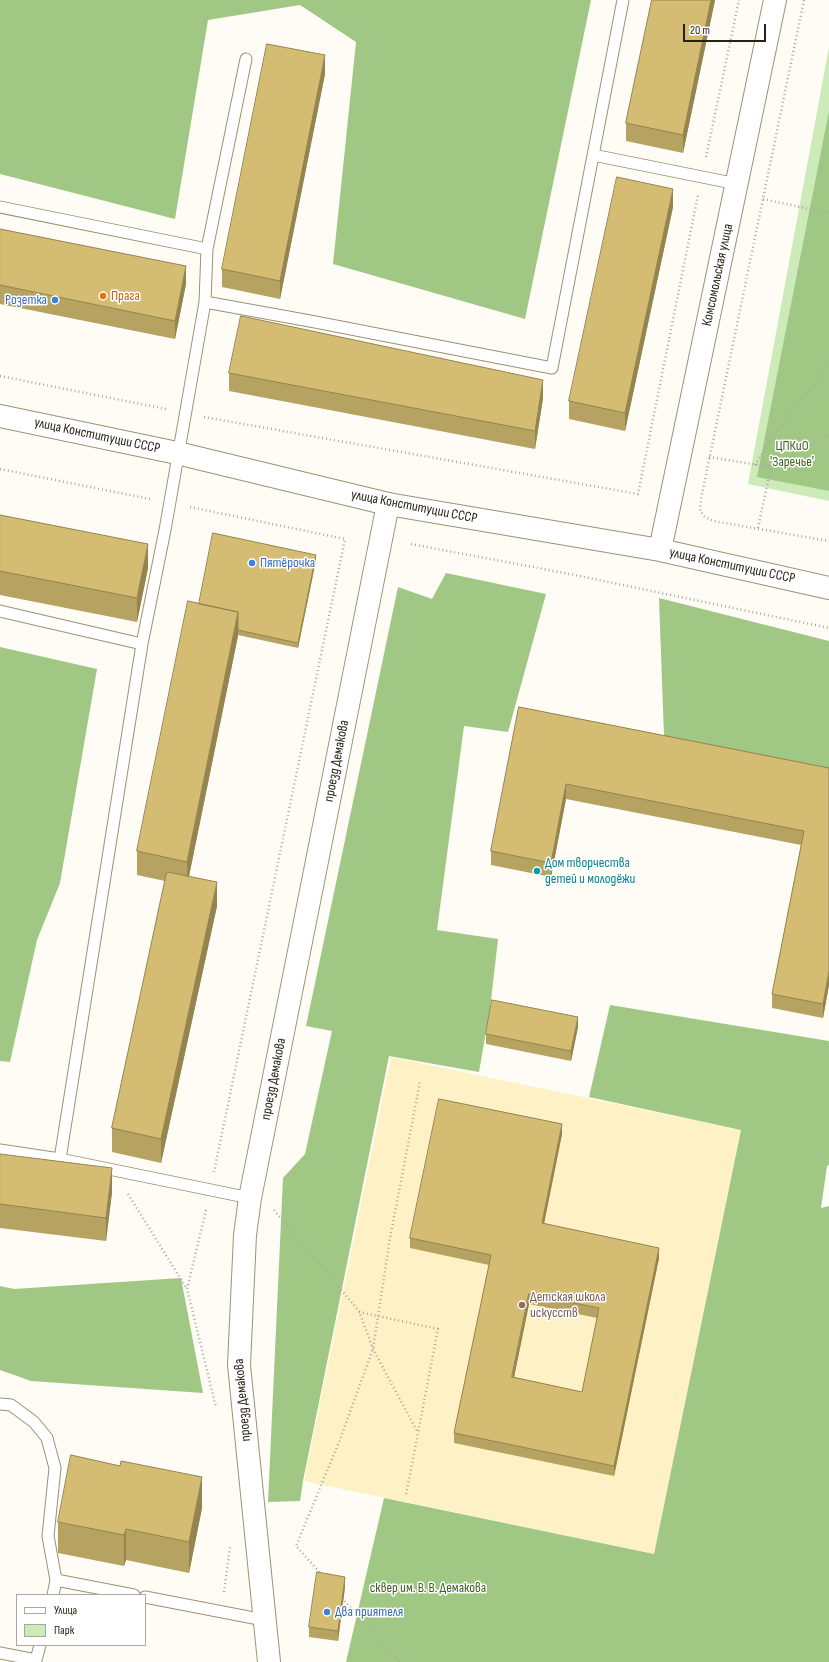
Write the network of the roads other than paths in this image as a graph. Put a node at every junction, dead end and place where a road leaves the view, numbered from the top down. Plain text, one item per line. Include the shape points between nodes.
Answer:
1 (623, 0) edge
2 (775, 0) edge
3 (246, 59) dead end
4 (593, 155) junction
5 (737, 184) junction
6 (0, 207) edge
7 (207, 249) junction
8 (205, 302) junction
9 (0, 416) edge
10 (177, 453) junction
11 (388, 504) junction
12 (660, 550) junction
13 (829, 588) edge
14 (0, 611) edge
15 (142, 644) junction
16 (0, 1150) edge
17 (60, 1159) junction
18 (250, 1198) junction
19 (0, 1404) edge
20 (56, 1580) junction
21 (53, 1594) edge
22 (129, 1594) edge
23 (146, 1597) edge
24 (264, 1620) junction
25 (40, 1646) edge
26 (0, 1653) edge
27 (268, 1662) edge

1 - 4 lane
2 - 5 street, Комсомольская улица
3 - 7 lane
4 - 5 lane
4 - 8 lane via 552,368
5 - 12 street, Комсомольская улица
6 - 7 lane
7 - 8 lane
8 - 10 lane
9 - 10 street, улица Конституции СССР
10 - 11 street, улица Конституции СССР
10 - 15 lane via 165,530
11 - 12 street, улица Конституции СССР
11 - 18 street, проезд Демакова
12 - 13 street, улица Конституции СССР
14 - 15 lane
15 - 17 lane
16 - 17 lane
17 - 18 lane
18 - 24 street, проезд Демакова via 245,1235 239,1365
19 - 20 lane via 11,1405 34,1422 47,1438 55,1468 48,1536
20 - 21 lane
20 - 22 lane
23 - 24 lane
24 - 27 street, проезд Демакова
25 - 26 lane via 36,1660

